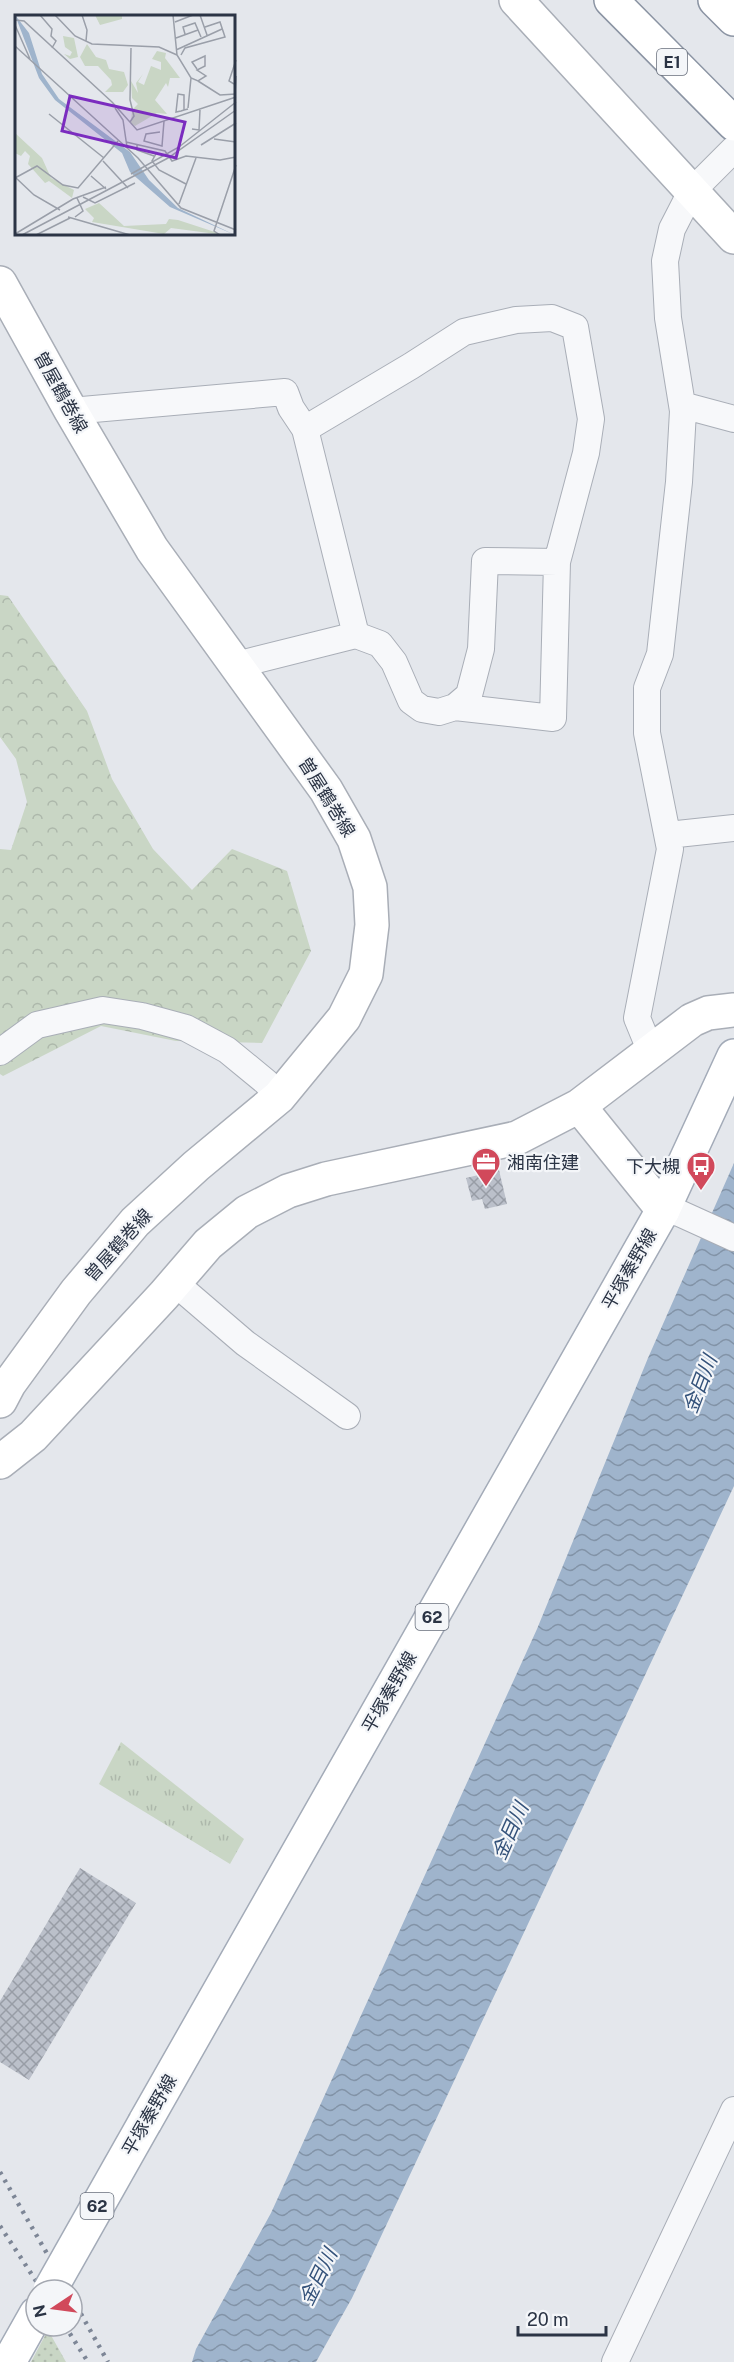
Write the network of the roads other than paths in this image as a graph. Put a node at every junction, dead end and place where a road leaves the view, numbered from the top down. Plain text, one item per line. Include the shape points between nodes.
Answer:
1 (516, 0) edge
2 (611, 0) edge
3 (715, 0) edge
4 (734, 19) edge
5 (734, 124) edge
6 (734, 149) edge
7 (691, 192) junction
8 (734, 237) edge
9 (0, 283) edge
10 (682, 405) junction
11 (71, 411) junction
12 (734, 419) edge
13 (305, 429) junction
14 (557, 562) junction
15 (356, 635) junction
16 (236, 665) junction
17 (455, 707) junction
18 (734, 828) edge
19 (668, 836) junction
20 (734, 1010) edge
21 (0, 1052) edge
22 (651, 1052) junction
23 (733, 1058) edge
24 (279, 1097) junction
25 (579, 1106) junction
26 (671, 1212) junction
27 (734, 1238) edge
28 (175, 1282) junction
29 (0, 1401) edge
30 (347, 1416) dead end
31 (0, 1462) edge
32 (734, 2110) edge
33 (57, 2278) edge
34 (24, 2335) edge
35 (9, 2362) edge
36 (615, 2362) edge

1 - 7 main road
2 - 5 main road, E1
3 - 4 main road
6 - 7 street
7 - 8 main road
7 - 10 street via 672,229 665,261 668,318
9 - 11 main road, 曽屋鶴巻線
10 - 12 street
10 - 19 street via 679,482 660,654 647,688 647,733
11 - 13 street via 285,392
11 - 16 main road, 曽屋鶴巻線 via 152,549
13 - 14 street via 464,332 516,320 552,318 575,327 591,419 586,453
13 - 15 street
14 - 17 street via 485,561 481,649 469,694
14 - 17 street via 553,718
15 - 16 street
15 - 17 street via 380,644 394,662 411,701 422,709 439,712
16 - 24 main road, 曽屋鶴巻線 via 326,790 354,838 370,886 372,925 366,974 344,1018
18 - 19 street
19 - 22 street via 670,849 637,1018
20 - 22 main road via 708,1013 692,1020
21 - 24 street via 37,1025 103,1010 142,1016 186,1028 227,1050
22 - 25 main road
23 - 26 main road, 平塚秦野線 / 62
24 - 29 main road, 曽屋鶴巻線 via 135,1222 76,1292
25 - 26 main road
25 - 28 main road via 517,1138 326,1179 288,1191 247,1212 208,1244
26 - 27 street
26 - 33 main road, 平塚秦野線 / 62, bridge
28 - 30 street via 245,1344
28 - 31 main road via 33,1437
32 - 36 street
34 - 35 main road

